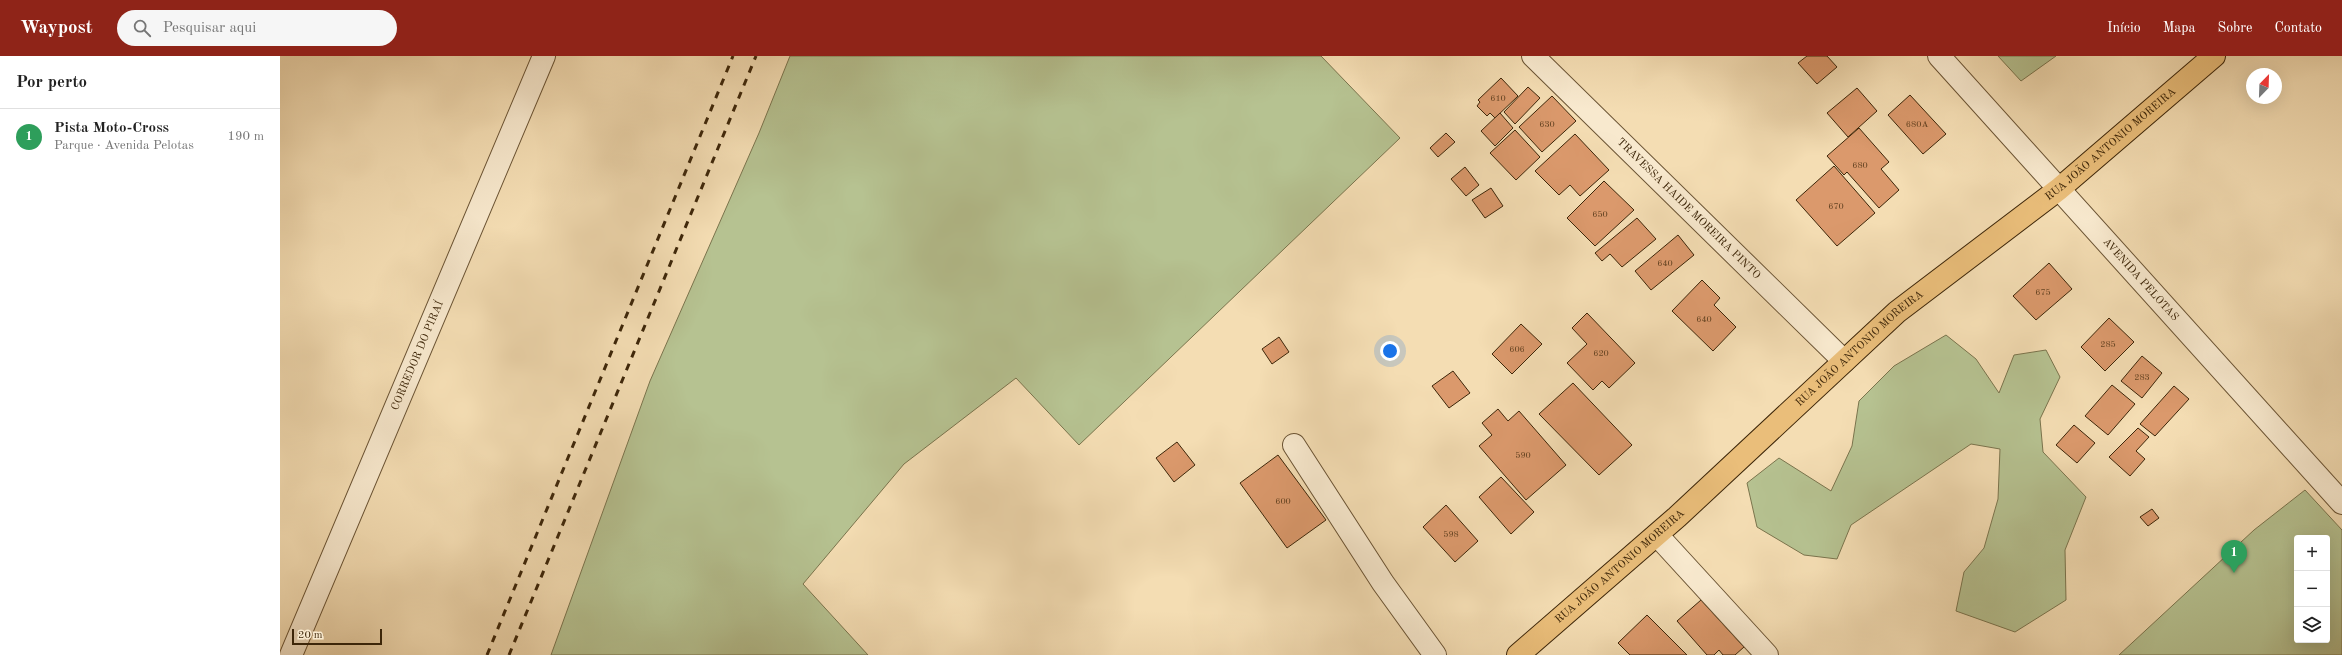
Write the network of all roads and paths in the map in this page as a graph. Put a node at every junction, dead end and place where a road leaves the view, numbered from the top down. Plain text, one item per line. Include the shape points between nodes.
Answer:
1 (544, 56) edge
2 (1533, 56) edge
3 (1940, 56) edge
4 (2214, 56) edge
5 (2059, 189) junction
6 (1844, 361) junction
7 (1294, 445) dead end
8 (2342, 504) edge
9 (1657, 535) junction
10 (291, 655) edge
11 (1435, 655) edge
12 (1518, 655) edge
13 (1767, 655) edge

1 - 10 street, CORREDOR DO PIRAÍ
2 - 6 street, TRAVESSA HAIDE MOREIRA PINTO
3 - 5 street, AVENIDA PELOTAS
4 - 5 main road, RUA JOÃO ANTONIO MOREIRA
5 - 6 main road, RUA JOÃO ANTONIO MOREIRA via 1897,312
5 - 8 street, AVENIDA PELOTAS
6 - 9 main road, RUA JOÃO ANTONIO MOREIRA
7 - 11 street via 1383,583
9 - 12 main road, RUA JOÃO ANTONIO MOREIRA
9 - 13 street

